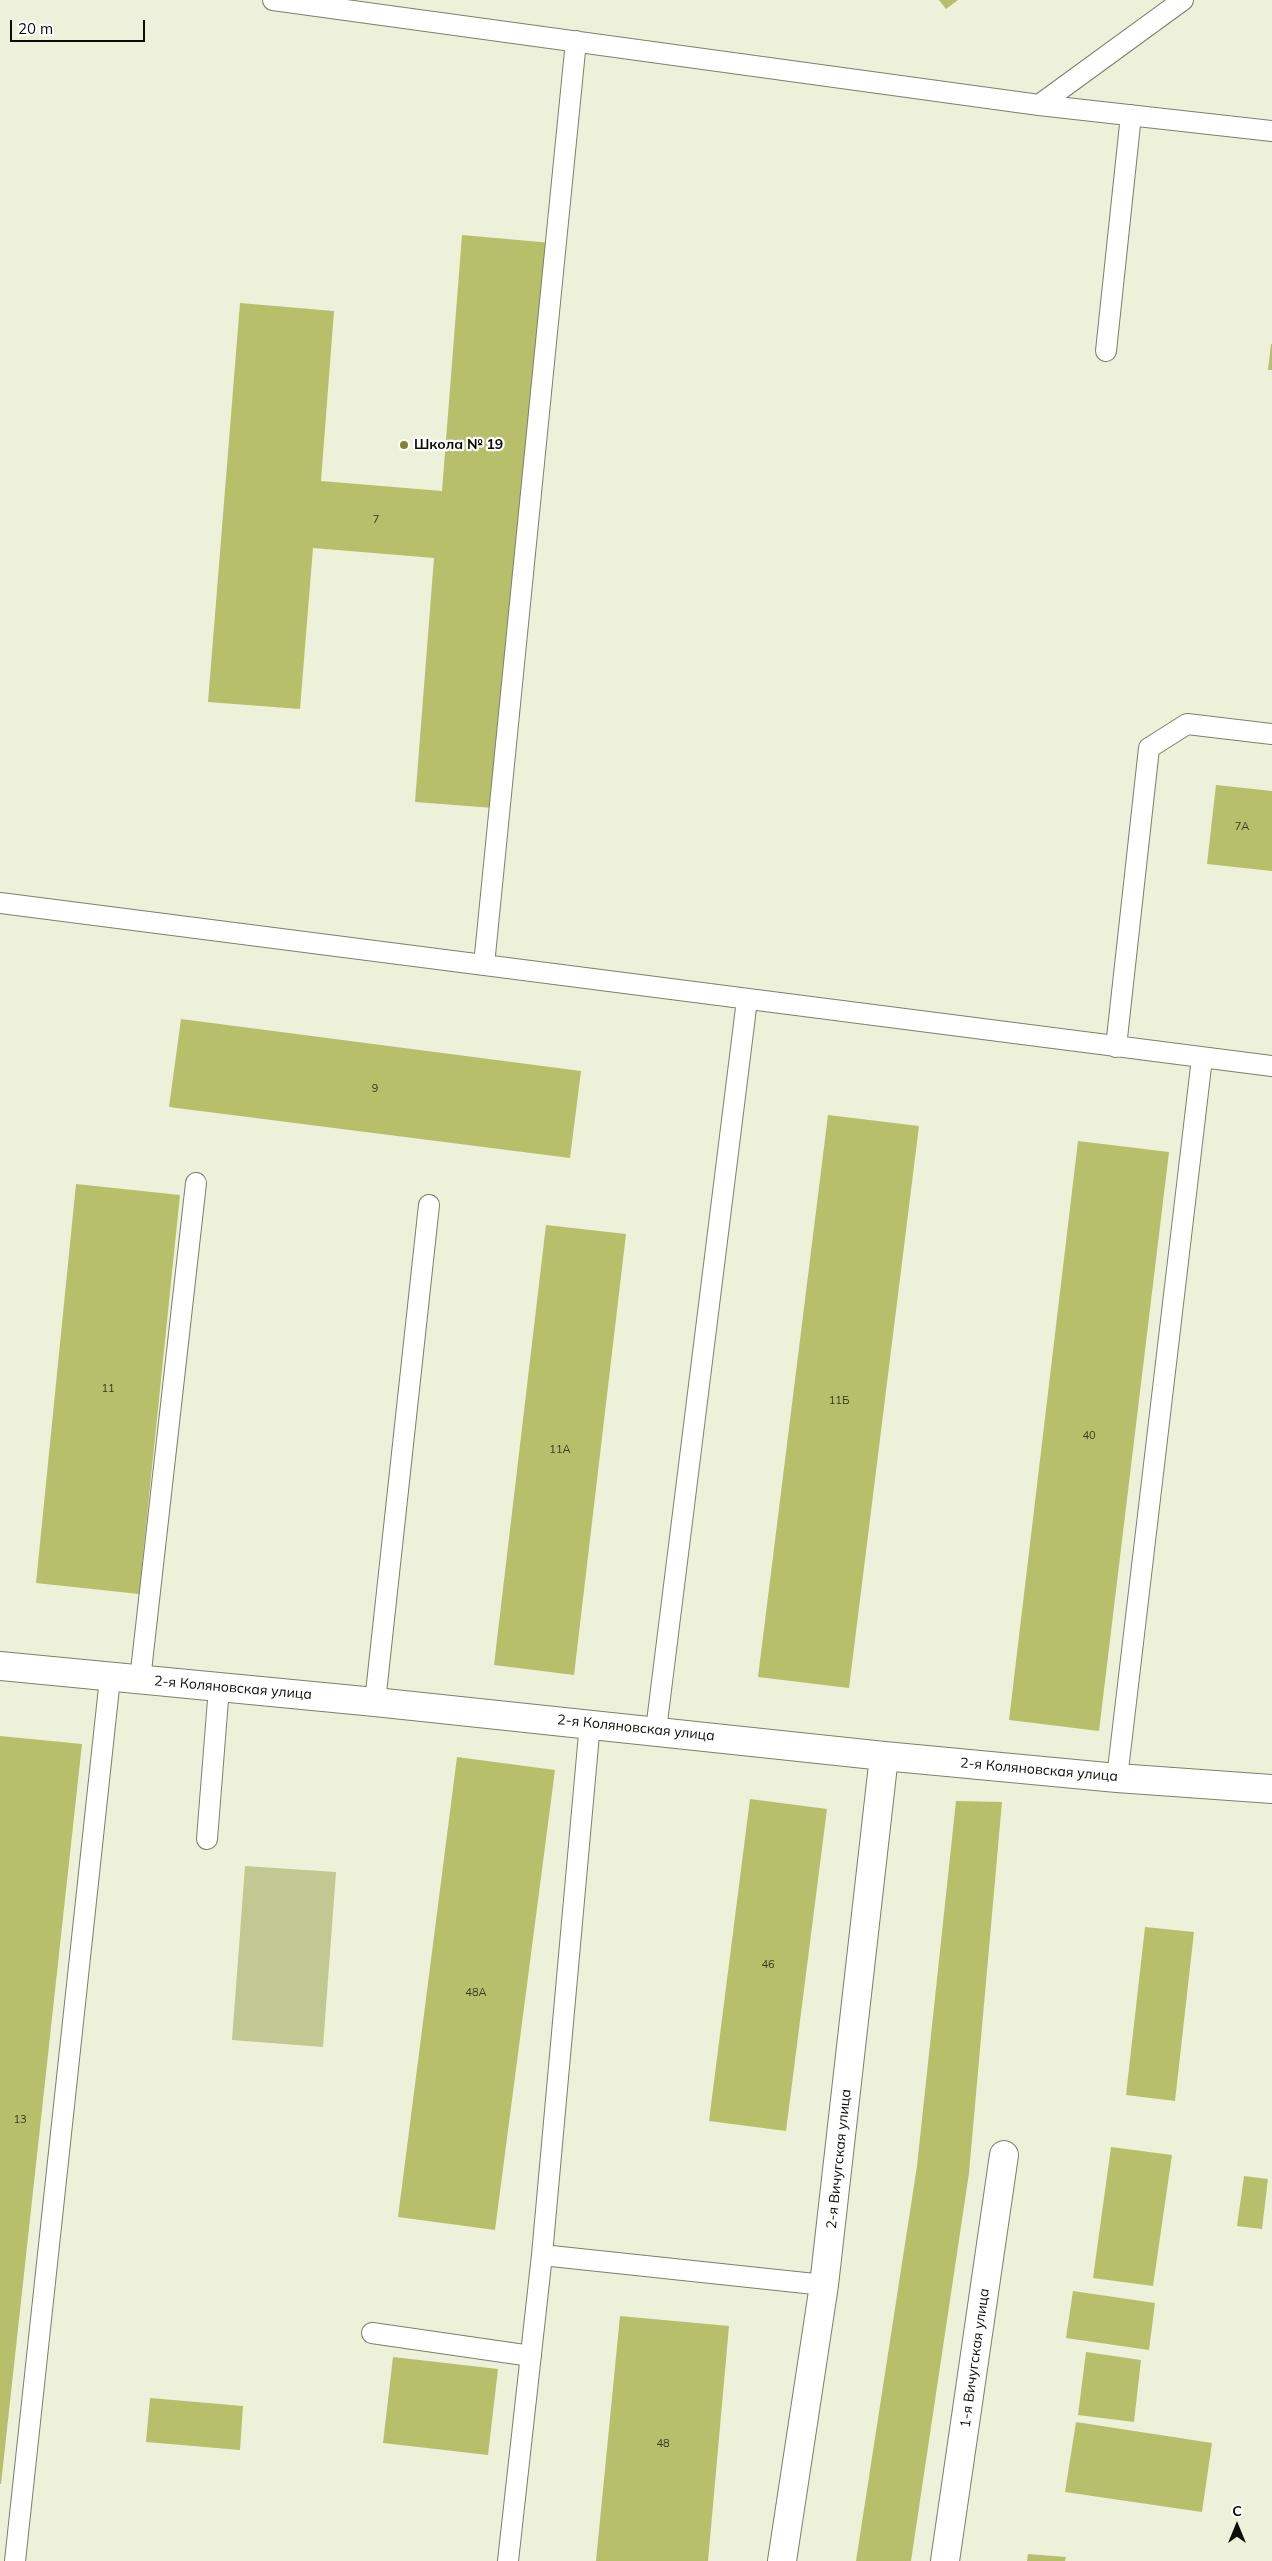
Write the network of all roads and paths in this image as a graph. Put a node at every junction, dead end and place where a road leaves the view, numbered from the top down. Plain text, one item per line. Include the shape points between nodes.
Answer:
1 (273, 0) edge
2 (1183, 0) edge
3 (576, 41) junction
4 (1039, 105) junction
5 (1132, 115) junction
6 (1272, 131) edge
7 (1106, 351) dead end
8 (1272, 734) edge
9 (0, 902) edge
10 (484, 965) junction
11 (747, 1000) junction
12 (1116, 1047) junction
13 (1202, 1058) junction
14 (1272, 1066) edge
15 (196, 1182) dead end
16 (430, 1205) dead end
17 (0, 1666) edge
18 (110, 1678) junction
19 (140, 1680) junction
20 (219, 1687) junction
21 (375, 1702) junction
22 (590, 1723) junction
23 (656, 1730) junction
24 (884, 1756) junction
25 (1117, 1778) junction
26 (1272, 1789) edge
27 (207, 1839) dead end
28 (1004, 2155) dead end
29 (542, 2255) junction
30 (824, 2285) junction
31 (372, 2333) dead end
32 (531, 2356) junction
33 (15, 2561) edge
34 (508, 2561) edge
35 (782, 2561) edge
36 (945, 2561) edge

1 - 3 lane
2 - 4 lane
3 - 4 lane
3 - 10 lane
4 - 5 lane
5 - 6 lane
5 - 7 lane
8 - 12 lane via 1186,724 1149,748
9 - 10 lane
10 - 11 lane
11 - 12 lane
11 - 23 lane
12 - 13 lane
13 - 14 lane
13 - 25 lane
15 - 19 lane
16 - 21 lane
17 - 18 street, 2-я Коляновская улица
18 - 19 street, 2-я Коляновская улица
18 - 33 lane
19 - 20 street, 2-я Коляновская улица
20 - 21 street, 2-я Коляновская улица
20 - 27 lane
21 - 22 street, 2-я Коляновская улица
22 - 23 street, 2-я Коляновская улица
22 - 29 lane
23 - 24 street, 2-я Коляновская улица
24 - 25 street, 2-я Коляновская улица
24 - 30 street, 2-я Вичугская улица
25 - 26 street, 2-я Коляновская улица
28 - 36 street, 1-я Вичугская улица
29 - 30 lane
29 - 32 lane
30 - 35 street, 2-я Вичугская улица
31 - 32 lane
32 - 34 lane

